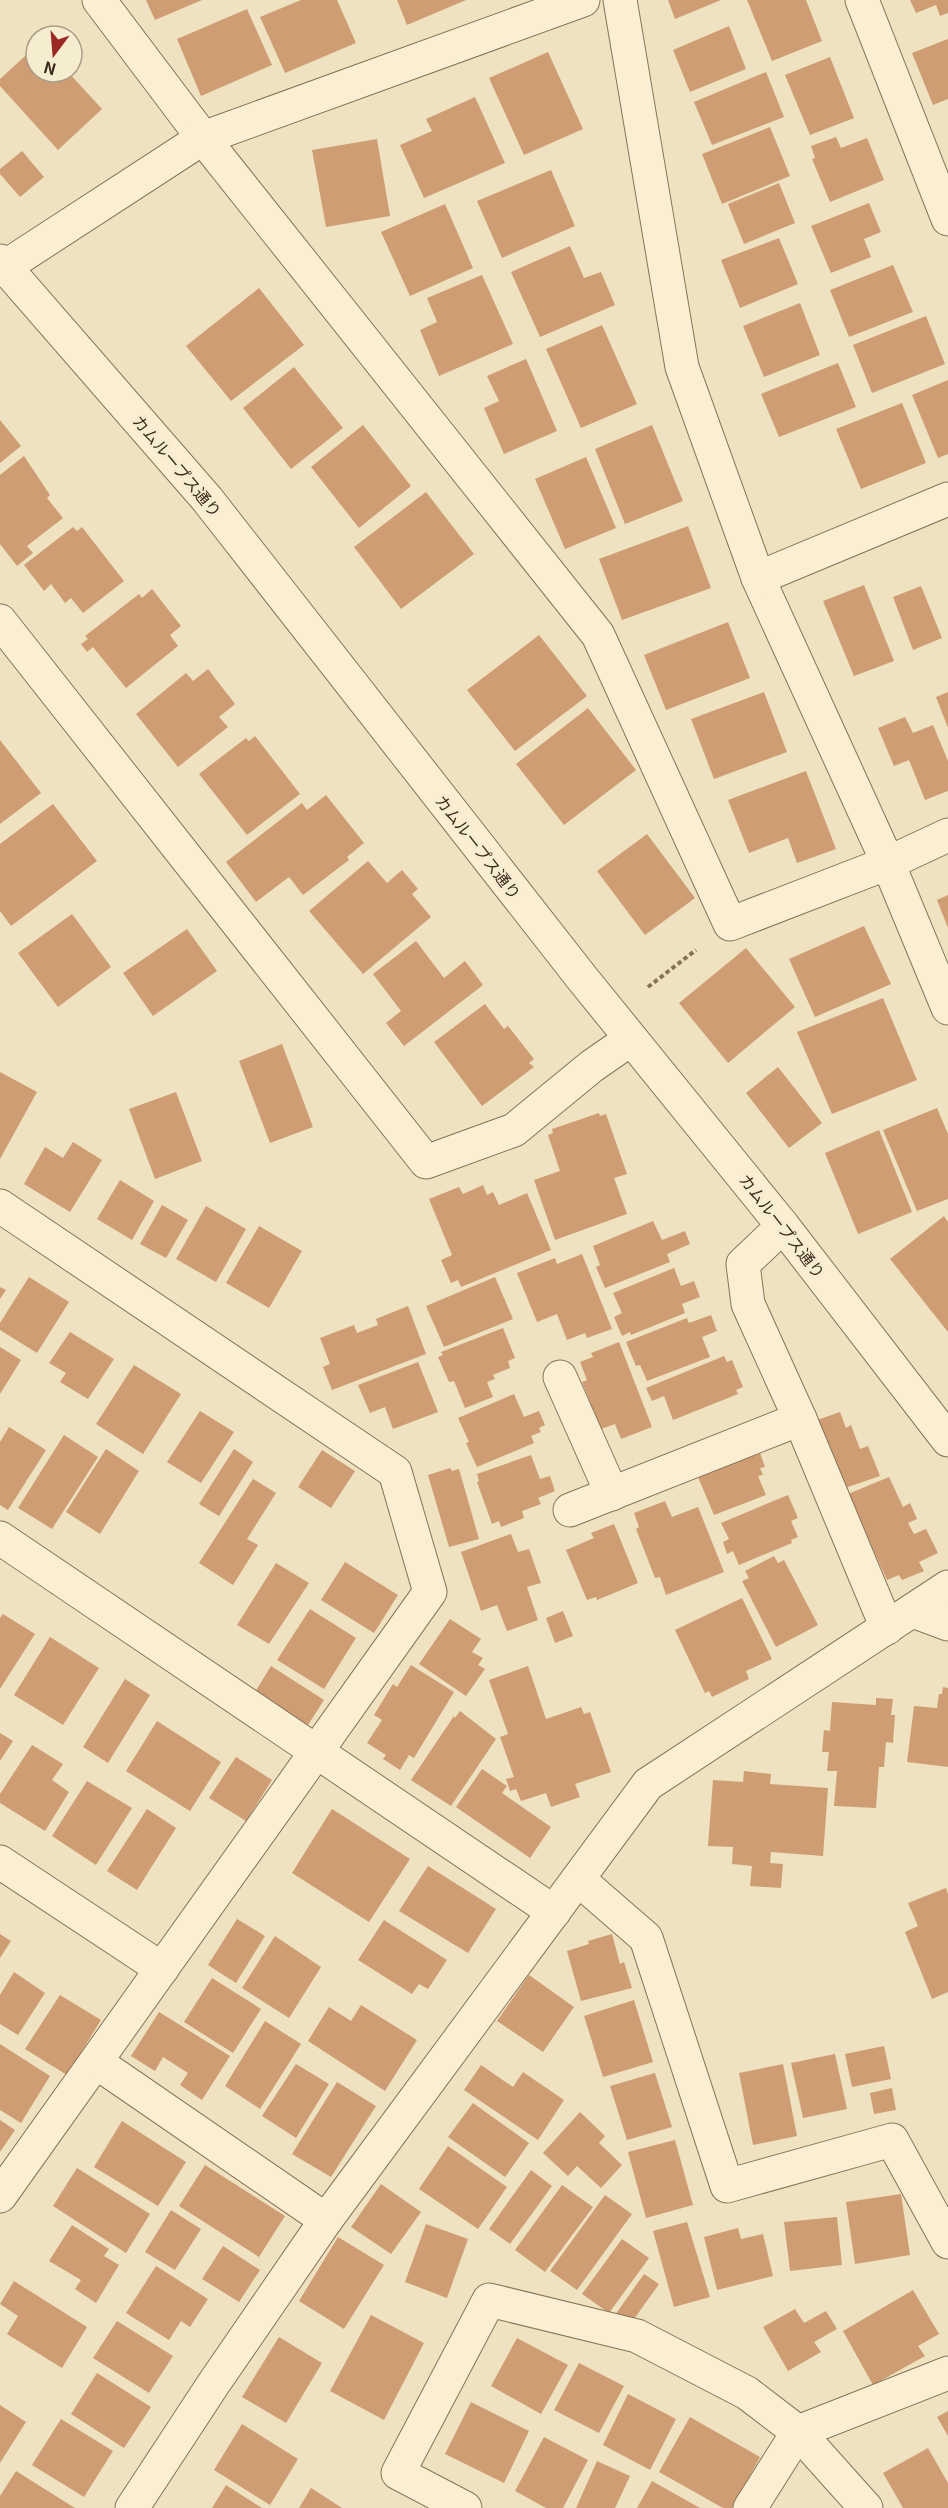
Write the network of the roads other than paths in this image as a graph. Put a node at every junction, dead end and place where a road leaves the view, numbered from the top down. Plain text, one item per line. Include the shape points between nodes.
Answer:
1 (99, 0) edge
2 (584, 0) edge
3 (620, 0) edge
4 (862, 0) edge
5 (203, 138) junction
6 (948, 219) edge
7 (2, 266) edge
8 (948, 499) edge
9 (758, 578) junction
10 (0, 621) edge
11 (948, 835) edge
12 (888, 863) junction
13 (948, 1008) edge
14 (631, 1039) junction
15 (0, 1206) edge
16 (783, 1226) junction
17 (560, 1377) dead end
18 (800, 1419) junction
19 (948, 1440) edge
20 (612, 1494) junction
21 (570, 1510) dead end
22 (0, 1538) edge
23 (948, 1587) edge
24 (900, 1619) junction
25 (948, 1624) edge
26 (317, 1752) junction
27 (0, 1862) edge
28 (578, 1879) junction
29 (554, 1912) junction
30 (162, 1969) junction
31 (96, 2062) junction
32 (0, 2196) edge
33 (326, 2220) junction
34 (948, 2242) edge
35 (948, 2373) edge
36 (798, 2432) junction
37 (132, 2508) edge
38 (465, 2508) edge
39 (750, 2508) edge
40 (866, 2508) edge

1 - 5 street
2 - 5 street
3 - 9 street via 682,367
4 - 6 street
5 - 7 street
5 - 12 street via 598,635 730,924
7 - 14 street, カムループス通り via 207,499
8 - 9 street
9 - 12 street
10 - 14 street via 426,1162 514,1130
11 - 12 street
12 - 13 street
14 - 16 street, カムループス通り
15 - 26 street via 395,1472 430,1592
16 - 18 street via 743,1264 748,1304
16 - 19 street, カムループス通り
17 - 20 street
18 - 20 street
18 - 24 street
20 - 21 street
22 - 26 street
23 - 24 street
24 - 25 street
24 - 28 street via 648,1784
26 - 29 street
26 - 30 street
27 - 30 street
28 - 29 street
28 - 34 street via 646,1938 727,2186 892,2140
29 - 33 street
30 - 31 street
31 - 32 street
31 - 33 street
33 - 37 street
35 - 36 street
36 - 38 street via 747,2393 637,2336 489,2300 398,2473
36 - 39 street
36 - 40 street

